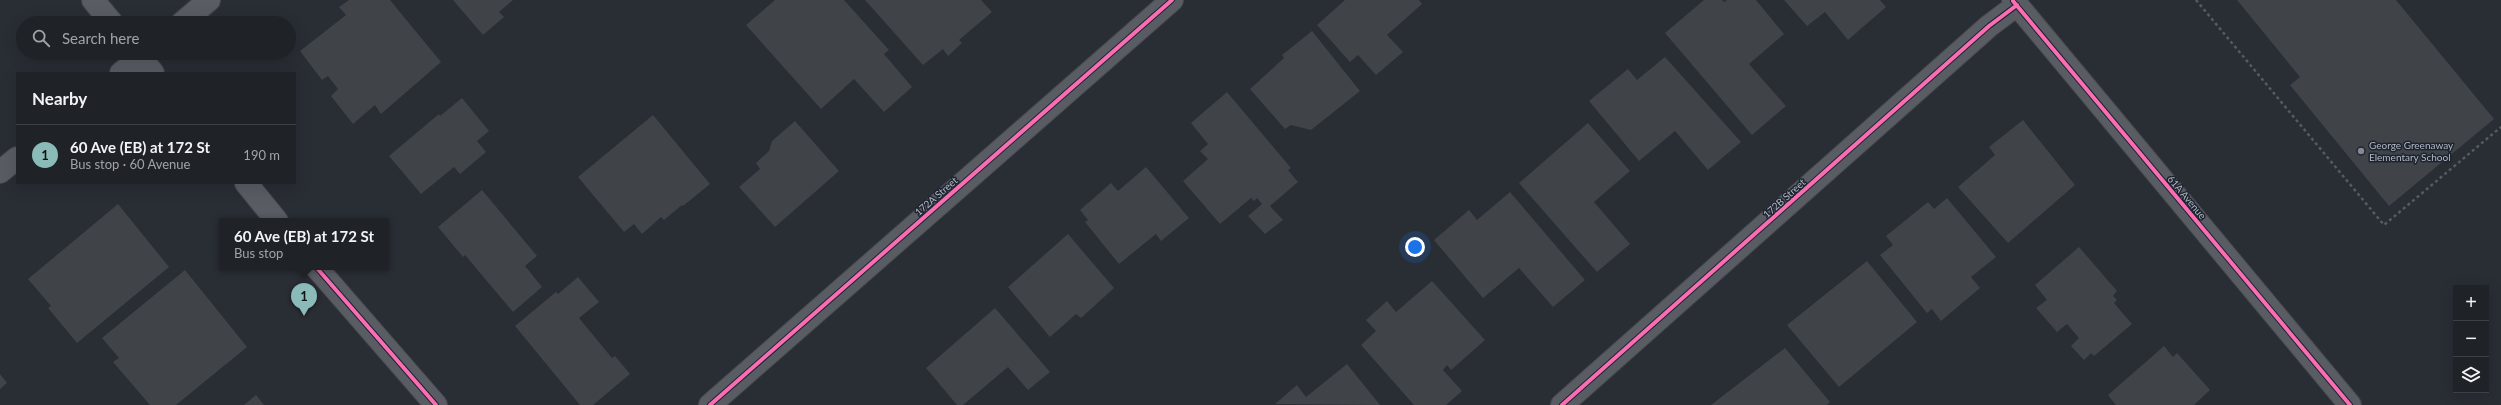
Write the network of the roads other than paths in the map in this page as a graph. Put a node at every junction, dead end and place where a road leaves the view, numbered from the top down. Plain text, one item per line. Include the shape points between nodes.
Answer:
1 (93, 0) edge
2 (209, 0) edge
3 (1172, 0) edge
4 (2015, 2) edge
5 (106, 16) edge
6 (190, 16) edge
7 (142, 60) edge
8 (123, 72) edge
9 (16, 159) edge
10 (0, 172) edge
11 (247, 184) edge
12 (275, 218) edge
13 (319, 270) edge
14 (436, 405) edge
15 (710, 405) edge
16 (1562, 405) edge
17 (2350, 405) edge

1 - 5 street
2 - 6 street
3 - 15 street, 172A Street
4 - 16 street, 172B Street
4 - 17 street, 61A Avenue
7 - 8 street
9 - 10 street
11 - 12 street
13 - 14 street

